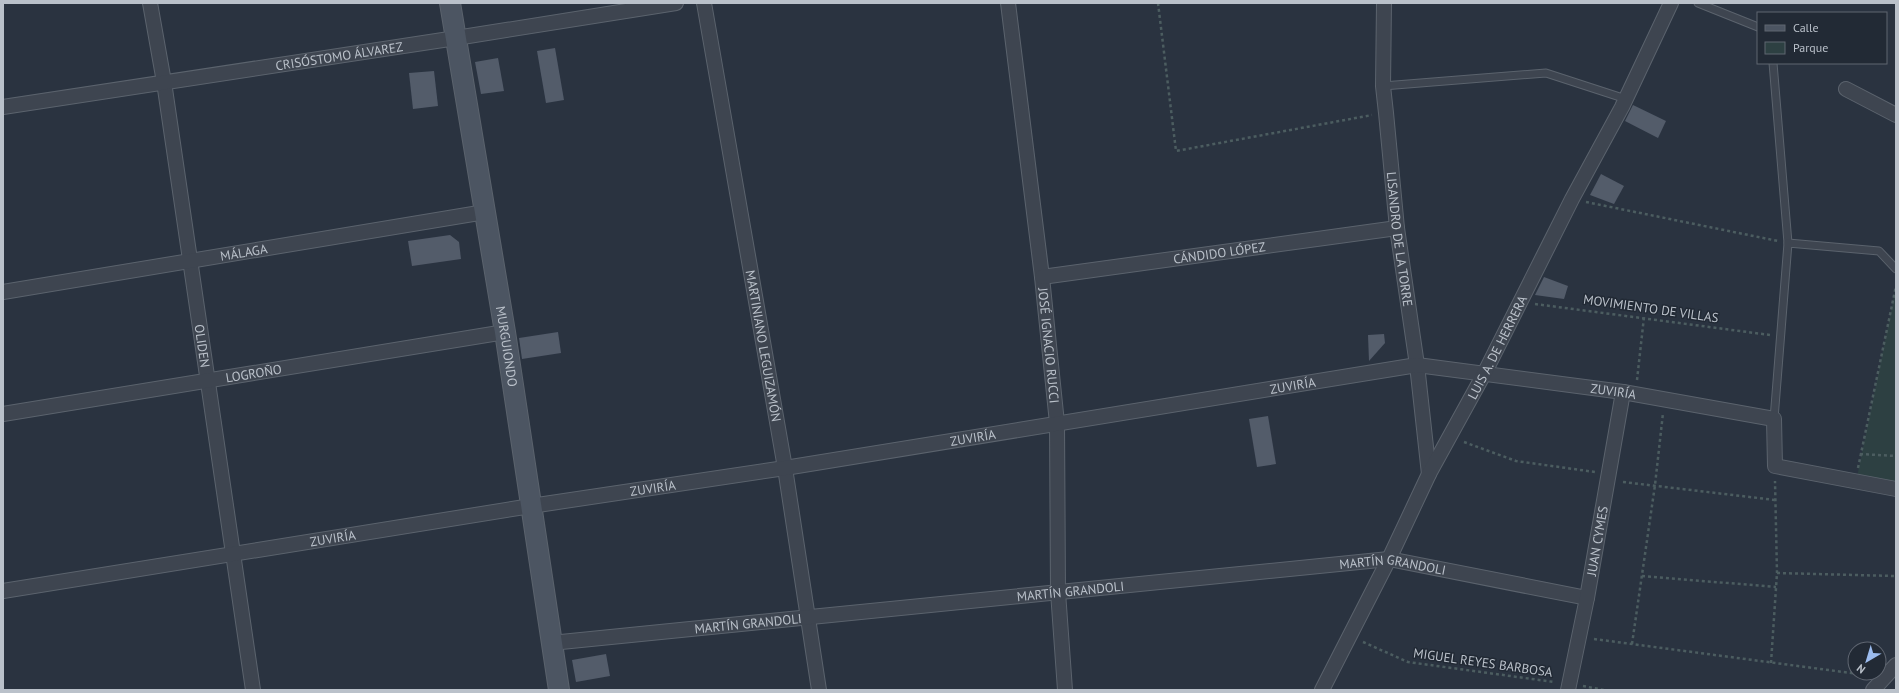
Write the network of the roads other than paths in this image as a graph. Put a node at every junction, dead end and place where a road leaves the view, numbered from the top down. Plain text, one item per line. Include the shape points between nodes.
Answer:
1 (150, 3) edge
2 (450, 3) edge
3 (676, 3) edge
4 (704, 3) edge
5 (1008, 3) edge
6 (1384, 3) edge
7 (1671, 3) edge
8 (1698, 3) edge
9 (1757, 27) edge
10 (456, 38) junction
11 (1772, 64) edge
12 (164, 82) junction
13 (1383, 86) junction
14 (1846, 89) dead end
15 (1626, 98) junction
16 (3, 107) edge
17 (1896, 116) edge
18 (485, 212) junction
19 (1397, 228) junction
20 (1788, 243) junction
21 (191, 260) junction
22 (1896, 269) edge
23 (1042, 277) junction
24 (3, 292) edge
25 (505, 332) junction
26 (1417, 365) junction
27 (1484, 374) junction
28 (207, 381) junction
29 (1629, 393) junction
30 (3, 414) edge
31 (1774, 419) junction
32 (1057, 423) junction
33 (785, 468) junction
34 (1429, 474) junction
35 (1896, 490) edge
36 (531, 506) junction
37 (233, 554) junction
38 (1389, 559) junction
39 (3, 591) edge
40 (1058, 592) junction
41 (1587, 598) junction
42 (809, 617) junction
43 (551, 643) junction
44 (1896, 665) edge
45 (1569, 687) edge
46 (253, 690) edge
47 (559, 690) edge
48 (819, 690) edge
49 (1065, 690) edge
50 (1322, 690) edge
51 (1873, 690) edge

1 - 12 street, OLIDEN
2 - 10 street, MURGUIONDO
3 - 10 street, CRISÓSTOMO ÁLVAREZ
4 - 33 street, MARTINIANO LEGUIZAMÓN
5 - 23 street, JOSÉ IGNACIO RUCCI
6 - 13 street, LISANDRO DE LA TORRE
7 - 15 street, LUIS A. DE HERRERA
8 - 9 lane
10 - 12 street, CRISÓSTOMO ÁLVAREZ
10 - 18 street, MURGUIONDO
11 - 20 lane
12 - 16 street, CRISÓSTOMO ÁLVAREZ
12 - 21 street, OLIDEN
13 - 15 lane via 1546,73
13 - 19 street, LISANDRO DE LA TORRE
14 - 17 street
15 - 27 street, LUIS A. DE HERRERA
18 - 21 street, MÁLAGA
18 - 25 street, MURGUIONDO
19 - 23 street, CÁNDIDO LÓPEZ
19 - 26 street, LISANDRO DE LA TORRE
20 - 22 lane via 1879,251
20 - 31 lane
21 - 24 street, MÁLAGA
21 - 28 street, OLIDEN
23 - 32 street, JOSÉ IGNACIO RUCCI
25 - 28 street, LOGROÑO
25 - 36 street, MURGUIONDO
26 - 27 street, ZUVIRÍA
26 - 32 street, ZUVIRÍA
26 - 34 street, LISANDRO DE LA TORRE
27 - 29 street, ZUVIRÍA
27 - 34 street, LUIS A. DE HERRERA
28 - 30 street, LOGROÑO
28 - 37 street, OLIDEN
29 - 31 street, ZUVIRÍA
29 - 41 street, JUAN CYMES via 1609,477
31 - 35 street via 1775,466
32 - 33 street, ZUVIRÍA
32 - 40 street, JOSÉ IGNACIO RUCCI
33 - 36 street, ZUVIRÍA
33 - 42 street, MARTINIANO LEGUIZAMÓN
34 - 38 street, LUIS A. DE HERRERA
36 - 37 street, ZUVIRÍA
36 - 43 street, MURGUIONDO
37 - 39 street, ZUVIRÍA
37 - 46 street, OLIDEN
38 - 40 street, MARTÍN GRANDOLI
38 - 41 street, MARTÍN GRANDOLI
38 - 50 street, LUIS A. DE HERRERA
40 - 42 street, MARTÍN GRANDOLI
40 - 49 street, JOSÉ IGNACIO RUCCI
41 - 45 street, JUAN CYMES
42 - 43 street, MARTÍN GRANDOLI
42 - 48 street, MARTINIANO LEGUIZAMÓN
43 - 47 street, MURGUIONDO
44 - 51 street

